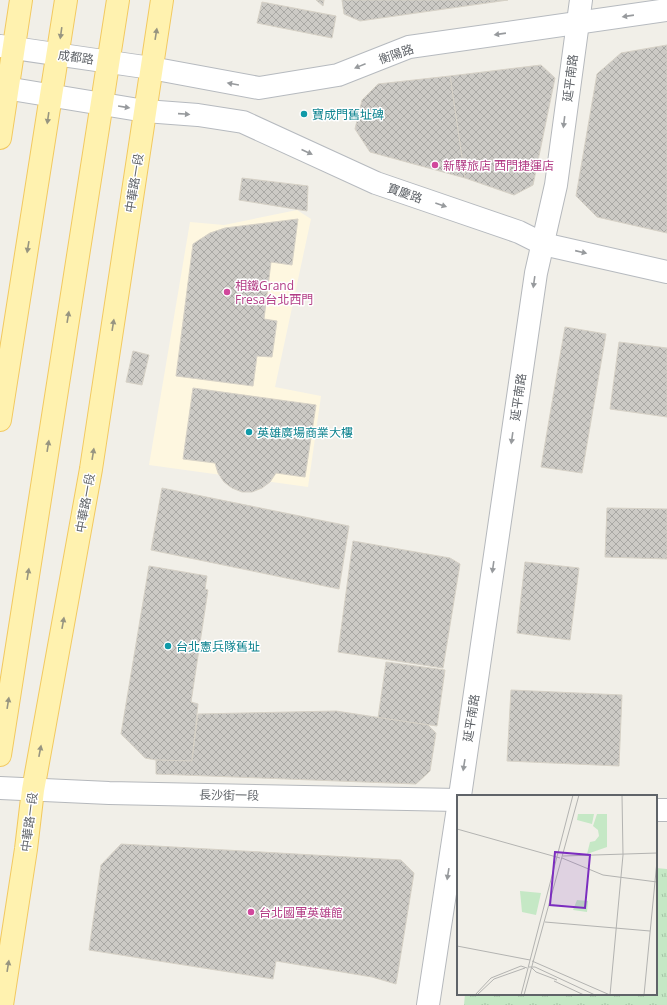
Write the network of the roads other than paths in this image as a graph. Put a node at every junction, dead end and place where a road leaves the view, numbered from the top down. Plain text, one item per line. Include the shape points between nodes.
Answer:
1 (21, 0) edge
2 (66, 0) edge
3 (118, 0) edge
4 (162, 0) edge
5 (580, 0) edge
6 (667, 10) edge
7 (577, 23) junction
8 (7, 47) edge
9 (58, 54) junction
10 (108, 62) junction
11 (151, 68) junction
12 (4, 88) edge
13 (51, 95) junction
14 (102, 104) junction
15 (146, 111) junction
16 (0, 138) edge
17 (543, 244) junction
18 (667, 272) edge
19 (0, 420) edge
20 (0, 755) edge
21 (0, 788) edge
22 (33, 790) junction
23 (460, 795) edge
24 (457, 800) edge
25 (457, 815) edge
26 (2, 1005) edge
27 (428, 1005) edge

1 - 8 main road
2 -> 9 main road
3 - 10 main road
11 -> 4 main road, 中華路一段
5 - 7 street, 延平南路
6 -> 7 street, 衡陽路
7 -> 11 street, 衡陽路 via 410,47 338,75 259,88
7 -> 17 street, 延平南路 via 556,185
8 - 9 street, 成都路
8 - 12 main road
9 - 10 street, 成都路
9 - 13 main road
10 - 11 street, 成都路
10 - 14 main road
11 - 15 main road, 中華路一段
12 - 13 street
12 - 16 main road
13 - 14 street
13 -> 19 main road
14 -> 15 street
20 -> 14 main road
15 -> 17 street, 寶慶路 via 242,122 376,183 519,232
22 -> 15 main road, 中華路一段 via 91,469
17 -> 18 street, 寶慶路
17 -> 23 street, 延平南路 via 536,273
21 - 22 street, 長沙街一段
22 - 24 street, 長沙街一段
26 -> 22 main road, 中華路一段
25 -> 27 street

